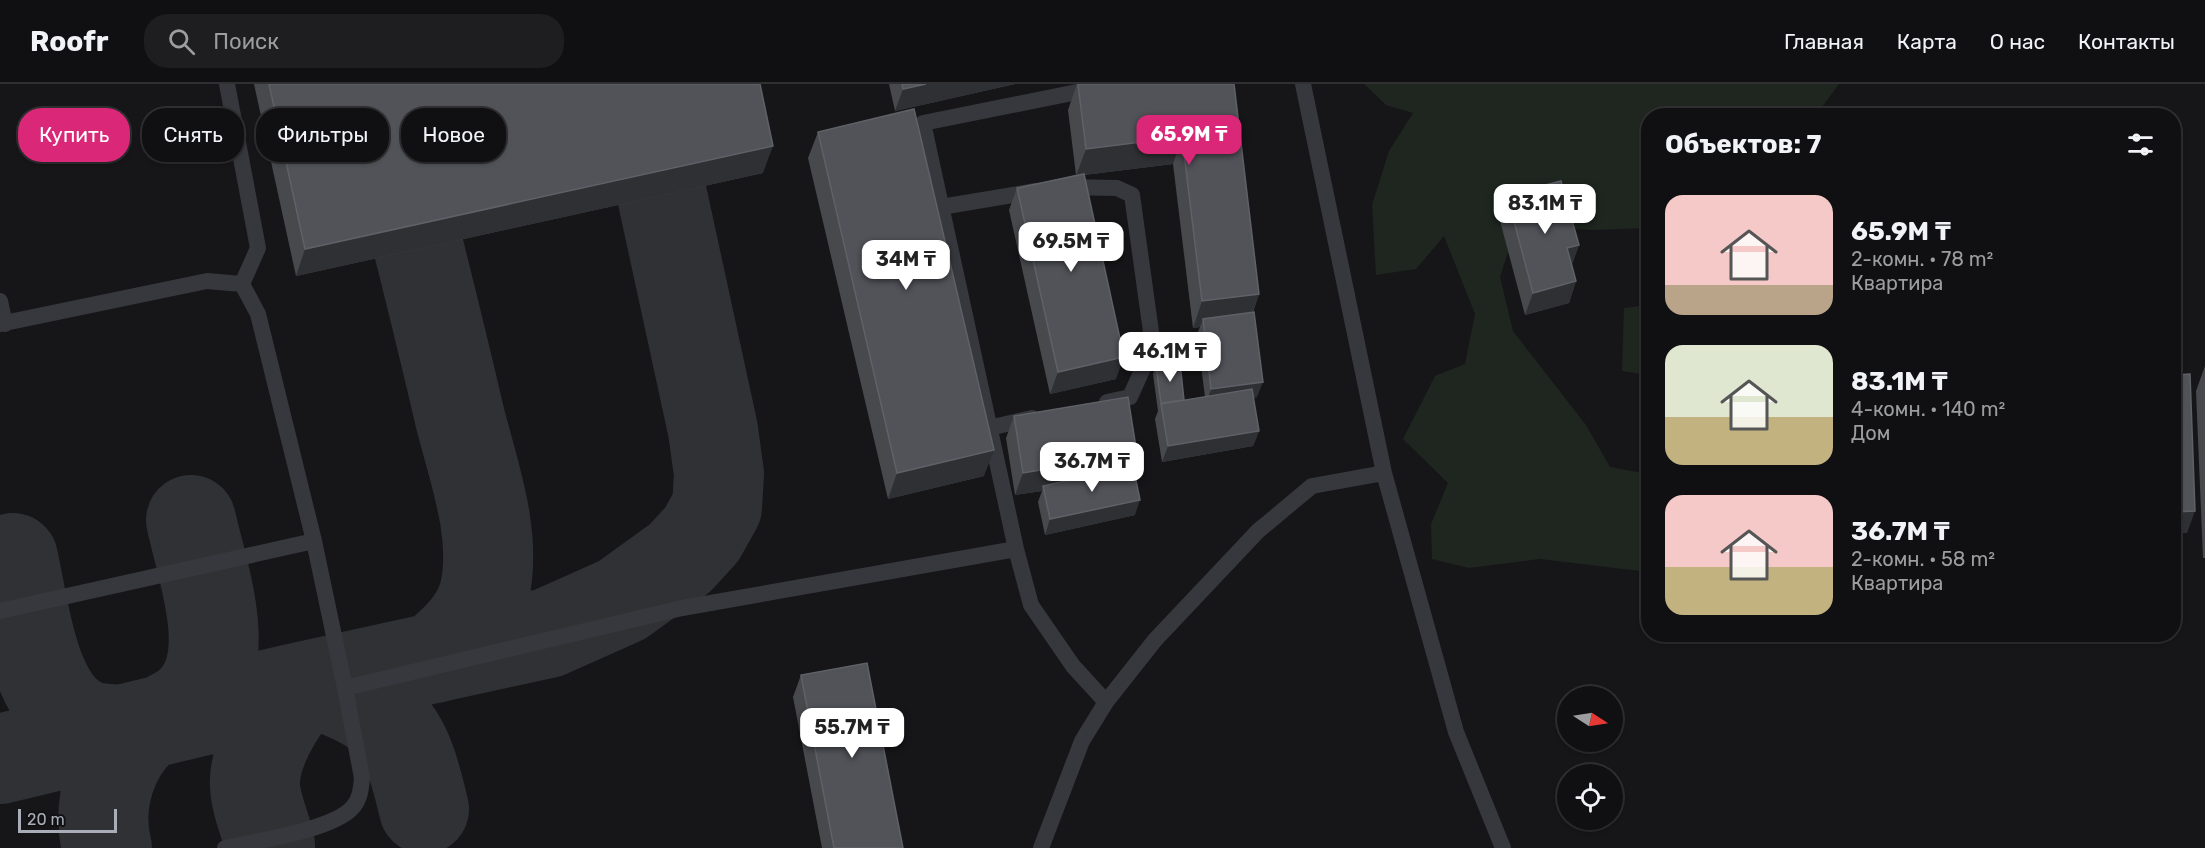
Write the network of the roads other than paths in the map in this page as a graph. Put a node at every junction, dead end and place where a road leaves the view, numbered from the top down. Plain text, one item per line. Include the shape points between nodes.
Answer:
1 (227, 84) edge
2 (1117, 84) edge
3 (1303, 84) edge
4 (941, 207) junction
5 (242, 284) junction
6 (0, 301) edge
7 (2, 324) edge
8 (1087, 407) edge
9 (1043, 416) edge
10 (989, 428) junction
11 (1384, 472) junction
12 (314, 541) junction
13 (1016, 549) junction
14 (0, 611) edge
15 (345, 688) junction
16 (1106, 702) junction
17 (225, 848) edge
18 (1041, 848) edge
19 (1503, 848) edge

1 - 5 lane via 258,248
2 - 4 lane via 923,123
3 - 11 lane
4 - 8 lane via 1074,185 1117,188 1132,195 1153,346 1130,397
4 - 10 lane
5 - 7 lane via 207,281
5 - 12 lane via 258,314
6 - 7 lane
9 - 10 lane
10 - 13 lane
11 - 16 lane via 1312,486 1258,531 1155,640
11 - 19 lane via 1456,732
12 - 14 lane
12 - 15 lane
13 - 15 lane via 682,608
13 - 16 lane via 1031,605 1073,666
15 - 17 lane via 362,778 361,793 354,807 342,817 306,830
16 - 18 lane via 1082,741

